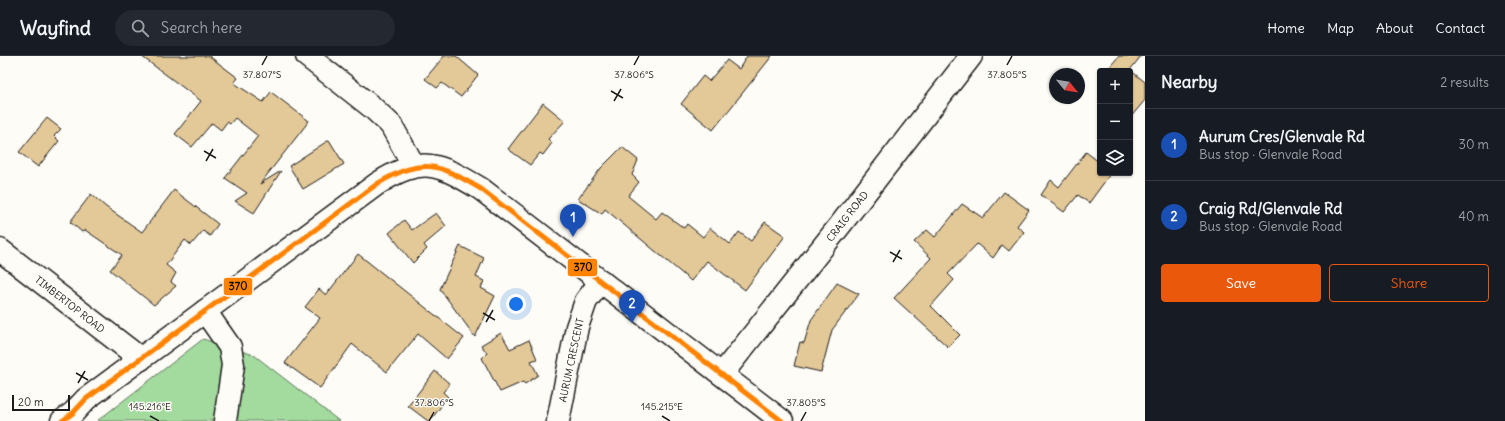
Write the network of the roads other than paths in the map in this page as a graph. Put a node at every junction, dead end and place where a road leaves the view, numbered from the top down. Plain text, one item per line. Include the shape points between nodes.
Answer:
1 (308, 56) edge
2 (971, 56) edge
3 (414, 166) junction
4 (0, 250) edge
5 (601, 281) junction
6 (205, 312) junction
7 (141, 359) junction
8 (722, 374) junction
9 (62, 421) edge
10 (225, 421) edge
11 (558, 421) edge
12 (782, 421) edge

1 - 3 street via 391,125
2 - 8 street, CRAIG ROAD
3 - 5 street via 439,167 460,176 481,189
3 - 6 street via 377,184
4 - 7 street, TIMBERTOP ROAD
5 - 8 street
5 - 11 street, AURUM CRESCENT via 586,301 577,327
6 - 7 street
6 - 10 street via 230,347 233,365
7 - 9 street via 86,399
8 - 12 street

